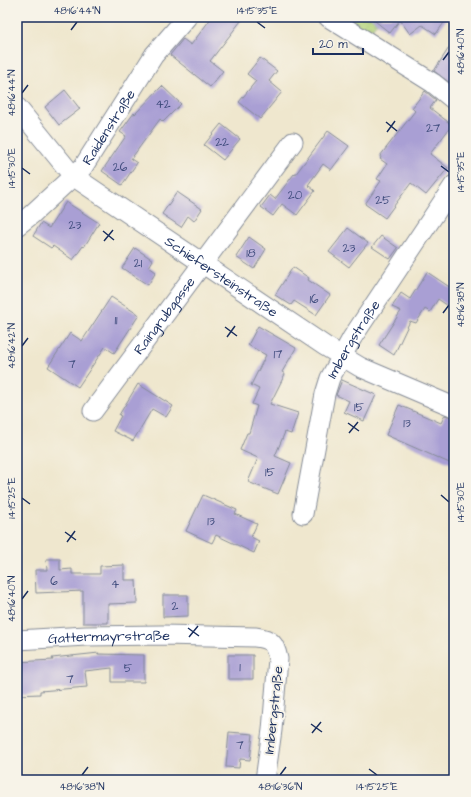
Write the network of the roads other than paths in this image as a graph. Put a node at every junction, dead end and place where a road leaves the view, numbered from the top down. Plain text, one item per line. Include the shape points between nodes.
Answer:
1 (186, 17) edge
2 (328, 17) edge
3 (454, 100) edge
4 (17, 107) edge
5 (293, 142) dead end
6 (73, 176) junction
7 (454, 185) edge
8 (17, 226) edge
9 (203, 263) junction
10 (342, 356) junction
11 (454, 407) edge
12 (93, 411) dead end
13 (303, 514) dead end
14 (17, 640) edge
15 (272, 642) joint
16 (265, 780) edge

1 - 6 street, Raidenstraße via 154,55 83,167
2 - 3 street via 433,83
4 - 6 street, Schiefersteinstraße
5 - 9 street, Raingrubgasse
6 - 8 street, Raidenstraße
6 - 9 street, Schiefersteinstraße
7 - 10 street, Imbergstraße
9 - 10 street, Schiefersteinstraße
9 - 12 street, Raingrubgasse
10 - 11 street, Schiefersteinstraße via 360,367
10 - 13 street, Imbergstraße via 325,394
14 - 15 street, Gattermayrstraße via 162,635 255,637
15 - 16 street, Imbergstraße via 278,659

